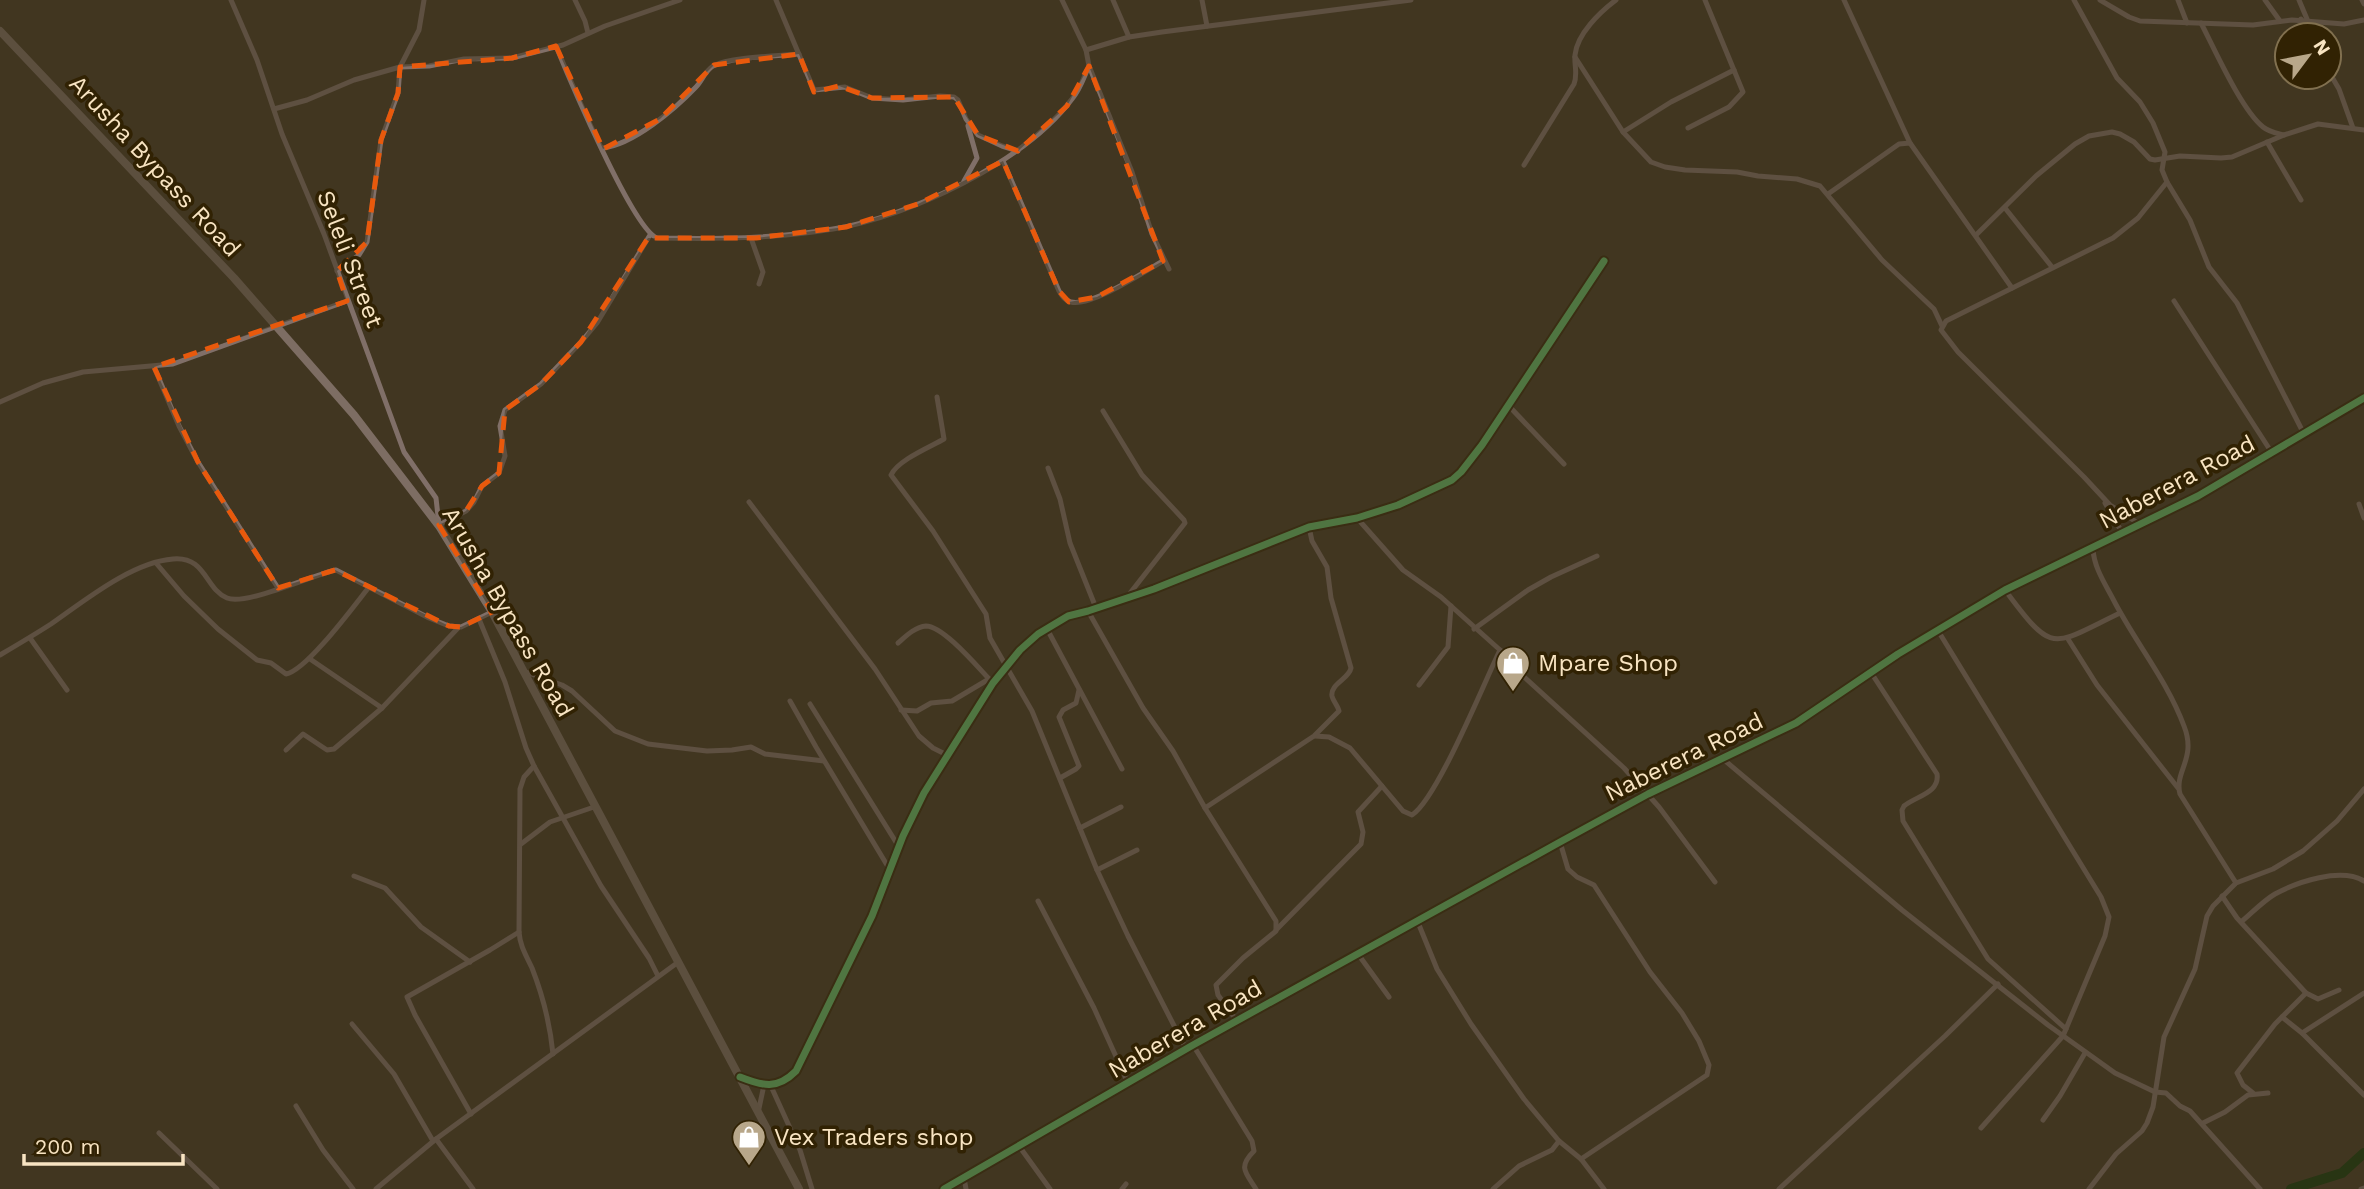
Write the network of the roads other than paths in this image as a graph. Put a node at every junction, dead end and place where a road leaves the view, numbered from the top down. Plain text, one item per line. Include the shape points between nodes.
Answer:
1 (231, 0) edge
2 (424, 0) edge
3 (575, 0) edge
4 (680, 0) edge
5 (776, 0) edge
6 (1062, 0) edge
7 (1113, 0) edge
8 (1202, 0) edge
9 (1411, 0) edge
10 (1616, 0) edge
11 (1705, 0) edge
12 (1844, 0) edge
13 (2074, 0) edge
14 (2100, 0) edge
15 (2178, 0) edge
16 (2264, 0) edge
17 (2299, 0) edge
18 (2304, 19) junction
19 (2364, 19) edge
20 (2280, 21) joint
21 (2273, 22) edge
22 (2187, 23) junction
23 (2201, 23) junction
24 (1207, 26) junction
25 (0, 31) edge
26 (588, 33) junction
27 (1129, 37) junction
28 (555, 47) junction
29 (1086, 50) junction
30 (799, 54) junction
31 (1574, 57) junction
32 (1088, 66) junction
33 (400, 67) junction
34 (1734, 70) junction
35 (2340, 91) edge
36 (274, 109) junction
37 (966, 119) junction
38 (1688, 128) dead end
39 (2353, 128) junction
40 (2364, 130) edge
41 (1623, 132) junction
42 (2284, 135) junction
43 (2267, 142) junction
44 (1910, 143) junction
45 (602, 148) junction
46 (1018, 151) junction
47 (2165, 159) junction
48 (1003, 161) junction
49 (1524, 165) dead end
50 (963, 182) junction
51 (2167, 182) junction
52 (1828, 194) junction
53 (2301, 200) dead end
54 (2005, 208) junction
55 (650, 235) junction
56 (1976, 235) junction
57 (751, 238) junction
58 (1163, 261) junction
59 (1604, 261) dead end
60 (2052, 267) junction
61 (1169, 269) dead end
62 (337, 271) junction
63 (759, 284) dead end
64 (2012, 288) junction
65 (347, 301) junction
66 (2174, 301) dead end
67 (275, 326) junction
68 (1942, 326) junction
69 (154, 367) junction
70 (937, 397) dead end
71 (2364, 398) edge
72 (0, 402) edge
73 (1507, 404) junction
74 (1103, 411) dead end
75 (2304, 433) junction
76 (2272, 453) junction
77 (1564, 464) dead end
78 (1048, 468) dead end
79 (2102, 498) junction
80 (750, 502) dead end
81 (2359, 504) dead end
82 (1357, 518) junction
83 (2364, 518) edge
84 (439, 525) junction
85 (2141, 525) junction
86 (1309, 527) junction
87 (2123, 534) junction
88 (2093, 549) junction
89 (1597, 556) dead end
90 (156, 563) junction
91 (369, 587) junction
92 (278, 588) junction
93 (2005, 590) junction
94 (1125, 599) junction
95 (1451, 606) junction
96 (1096, 608) junction
97 (1088, 611) junction
98 (492, 612) junction
99 (2120, 613) junction
100 (479, 619) junction
101 (1046, 627) junction
102 (458, 628) junction
103 (1474, 629) junction
104 (1937, 629) junction
105 (30, 638) junction
106 (2068, 639) junction
107 (898, 643) dead end
108 (1500, 650) junction
109 (0, 655) edge
110 (310, 659) junction
111 (1006, 665) junction
112 (523, 671) junction
113 (1872, 674) junction
114 (991, 681) junction
115 (1419, 685) dead end
116 (67, 690) dead end
117 (1079, 690) junction
118 (790, 701) dead end
119 (810, 704) dead end
120 (382, 708) junction
121 (901, 710) junction
122 (1314, 736) junction
123 (286, 750) dead end
124 (949, 756) junction
125 (1723, 759) junction
126 (824, 761) junction
127 (534, 766) junction
128 (1122, 769) dead end
129 (1060, 778) junction
130 (1382, 786) junction
131 (2178, 788) junction
132 (2364, 789) edge
133 (1648, 794) junction
134 (594, 807) junction
135 (1121, 807) dead end
136 (1205, 808) junction
137 (563, 818) junction
138 (1080, 828) junction
139 (1560, 842) junction
140 (521, 844) junction
141 (899, 847) junction
142 (1137, 850) dead end
143 (890, 870) junction
144 (1097, 870) junction
145 (354, 876) dead end
146 (2364, 881) edge
147 (1715, 882) dead end
148 (2236, 883) junction
149 (2222, 895) junction
150 (1038, 901) dead end
151 (1418, 920) junction
152 (2241, 922) junction
153 (1276, 930) junction
154 (519, 932) junction
155 (1358, 954) junction
156 (470, 962) junction
157 (677, 963) junction
158 (659, 976) junction
159 (1998, 985) junction
160 (2339, 990) dead end
161 (2306, 993) junction
162 (2364, 993) edge
163 (1389, 997) dead end
164 (2282, 1017) junction
165 (1237, 1021) junction
166 (352, 1024) dead end
167 (2066, 1029) junction
168 (2302, 1033) junction
169 (2063, 1036) junction
170 (1190, 1047) junction
171 (2085, 1053) junction
172 (553, 1054) junction
173 (740, 1077) junction
174 (1128, 1083) junction
175 (767, 1085) junction
176 (2155, 1092) junction
177 (2253, 1093) junction
178 (2268, 1093) dead end
179 (2364, 1095) edge
180 (296, 1106) dead end
181 (471, 1114) junction
182 (758, 1114) junction
183 (2043, 1120) dead end
184 (2203, 1123) junction
185 (1981, 1128) dead end
186 (159, 1133) dead end
187 (434, 1140) junction
188 (1559, 1141) junction
189 (1019, 1146) junction
190 (1581, 1159) junction
191 (964, 1178) junction
192 (217, 1189) edge
193 (354, 1189) edge
194 (376, 1189) edge
195 (473, 1189) edge
196 (799, 1189) edge
197 (812, 1189) edge
198 (944, 1189) edge
199 (966, 1189) edge
200 (1049, 1189) edge
201 (1256, 1189) edge
202 (1493, 1189) edge
203 (1604, 1189) edge
204 (1779, 1189) edge
205 (2089, 1189) edge
206 (2260, 1189) edge

1 - 36 street, Seleli Street
2 - 33 street via 419,30
3 - 26 street
4 - 26 street
5 - 30 street
6 - 29 street
7 - 27 street
8 - 24 street
9 - 24 street
10 - 31 street via 1585,32
11 - 34 street
12 - 44 street
13 - 47 street via 2117,78 2146,110
14 - 22 street via 2140,21
15 - 22 street
16 - 20 street
17 - 18 street
18 - 19 street via 2340,23
18 - 20 street
21 - 23 street
22 - 23 street
23 - 42 street via 2255,118 2264,128
24 - 27 street
25 - 67 main road, Arusha Bypass Road
26 - 28 street
27 - 29 street
28 - 33 street via 512,58
28 - 45 street
29 - 32 street
30 - 37 street via 816,91 839,86 872,98 950,96 958,100
30 - 45 street via 714,65 696,88 660,119 618,146
31 - 41 street
31 - 49 street via 1574,84
32 - 46 street via 1075,97
32 - 58 street
33 - 36 street
33 - 62 street via 398,93 381,140 367,242 359,255
34 - 38 street via 1743,90 1740,98
34 - 41 street
35 - 39 street
36 - 62 street, Seleli Street
37 - 46 street via 978,135
37 - 50 street via 977,153
39 - 40 street
39 - 42 street via 2318,124
41 - 52 street via 1657,165 1797,178
42 - 43 street
43 - 47 street via 2221,158
43 - 53 street
44 - 52 street via 1899,144
44 - 56 street
45 - 55 street
46 - 48 street
47 - 51 street via 2162,170
47 - 54 street via 2150,159 2120,134 2089,136 2036,176
48 - 50 street
48 - 58 street via 1059,291 1069,302 1097,297
50 - 57 street via 910,207 846,227
51 - 60 street via 2126,229
51 - 75 street via 2190,220 2209,267 2237,303
52 - 68 street via 1882,260 1934,309
54 - 56 street
54 - 60 street
55 - 57 street via 657,239
55 - 84 street via 597,323 541,384 505,410 500,426 505,456 499,474 482,486 466,511
56 - 64 street
57 - 63 street via 764,272
58 - 61 street
59 - 73 street
60 - 64 street
62 - 65 street, Seleli Street
64 - 68 street
65 - 67 street
65 - 84 street, Seleli Street via 404,452 437,501
66 - 76 street
67 - 69 street
67 - 84 main road, Arusha Bypass Road via 363,426
68 - 79 street via 1943,335 1958,352
69 - 72 street via 83,372
69 - 92 street via 198,462
70 - 111 street via 944,439 891,475 986,614 988,633
71 - 75 street, Naberera Road
73 - 77 street
73 - 82 street via 1482,445 1452,480
74 - 94 street via 1142,475 1185,523
75 - 76 street, Naberera Road
76 - 85 street, Naberera Road
78 - 96 street via 1070,543
79 - 85 street
79 - 87 street
80 - 121 street
81 - 83 street
82 - 86 street
82 - 95 street via 1403,570
84 - 98 main road, Arusha Bypass Road
85 - 87 street, Naberera Road
86 - 94 street
86 - 122 street via 1327,567 1351,668 1332,690 1339,711
87 - 88 street, Naberera Road
88 - 93 street, Naberera Road
88 - 99 street
89 - 103 street via 1528,590
90 - 92 street via 177,558 193,562 230,599
90 - 105 street via 112,584
90 - 110 street via 203,614 257,660 289,674
91 - 92 street via 334,570
91 - 102 street
91 - 110 street
93 - 104 street, Naberera Road
93 - 106 street via 2041,635
94 - 96 street
95 - 103 street
95 - 115 street via 1448,648
96 - 97 street
97 - 101 street
97 - 136 street
98 - 100 street
98 - 112 main road, Arusha Bypass Road
99 - 106 street
99 - 131 street via 2169,692 2188,737
100 - 102 street
100 - 127 street
101 - 111 street
101 - 117 street
102 - 120 street
103 - 108 street
104 - 113 street, Naberera Road
104 - 167 street via 2109,917
105 - 109 street
105 - 116 street
106 - 131 street via 2097,685
107 - 114 street via 923,626 936,629
108 - 130 street via 1419,811 1407,814
108 - 133 street
110 - 120 street
111 - 114 street
111 - 129 street via 1024,692
112 - 126 street via 572,691 615,731 648,744 707,751 751,747 765,754
112 - 134 main road, Arusha Bypass Road
113 - 125 street, Naberera Road via 1796,723
113 - 167 street via 1937,774 1934,789 1904,806 1903,821 1988,959
114 - 121 street via 951,701 928,704 917,711
114 - 124 street
117 - 128 street
117 - 129 street via 1076,703 1059,717 1079,766
118 - 126 street
119 - 141 street
120 - 123 street via 332,750 303,734
121 - 124 street via 925,742
122 - 130 street via 1329,737 1350,748
122 - 136 street
124 - 141 street via 924,793
125 - 133 street, Naberera Road
125 - 159 street
126 - 143 street
127 - 137 street
127 - 140 street via 520,789
129 - 138 street
130 - 153 street via 1358,812 1361,844
131 - 148 street
132 - 148 street via 2337,821 2296,856
133 - 139 street, Naberera Road
133 - 147 street
134 - 137 street
134 - 157 main road, Arusha Bypass Road
135 - 138 street
136 - 153 street via 1276,920
137 - 140 street
137 - 158 street
138 - 144 street
139 - 151 street, Naberera Road
139 - 190 street via 1568,869 1594,885 1682,1013 1709,1065 1707,1075
140 - 154 street
141 - 143 street
142 - 144 street
143 - 175 street via 799,1067 786,1080
144 - 170 street
145 - 156 street via 385,888 421,927
146 - 152 street via 2350,876 2305,882 2273,896
148 - 149 street
149 - 152 street
149 - 176 street via 2207,916 2195,969 2164,1037
150 - 174 street
151 - 155 street, Naberera Road
151 - 188 street via 1437,969 1471,1024
152 - 161 street
153 - 165 street via 1216,985 1216,992
154 - 156 street
154 - 172 street via 547,1013
155 - 163 street
155 - 165 street, Naberera Road
156 - 181 street via 407,998
157 - 158 street
157 - 173 main road, Arusha Bypass Road
158 - 172 street
159 - 169 street
159 - 204 street
160 - 161 street via 2318,999
161 - 164 street
162 - 168 street
164 - 168 street
164 - 177 street via 2237,1073
165 - 170 street, Naberera Road
166 - 187 street via 394,1074
167 - 169 street
168 - 179 street
169 - 171 street
169 - 185 street
170 - 174 street, Naberera Road
170 - 201 street via 1252,1141 1254,1151 1243,1168
171 - 176 street
171 - 183 street
172 - 181 street
173 - 175 street
173 - 182 main road, Arusha Bypass Road
174 - 189 street, Naberera Road
175 - 182 street
175 - 197 street via 800,1150
176 - 184 street via 2170,1095
176 - 205 street via 2142,1131 2116,1154
177 - 178 street
177 - 184 street
180 - 193 street
181 - 187 street
182 - 196 main road, Arusha Bypass Road
184 - 206 street
186 - 192 street
187 - 194 street
187 - 195 street
188 - 190 street
188 - 202 street
189 - 191 street, Naberera Road
189 - 200 street
190 - 203 street
191 - 198 street, Naberera Road
191 - 199 street

